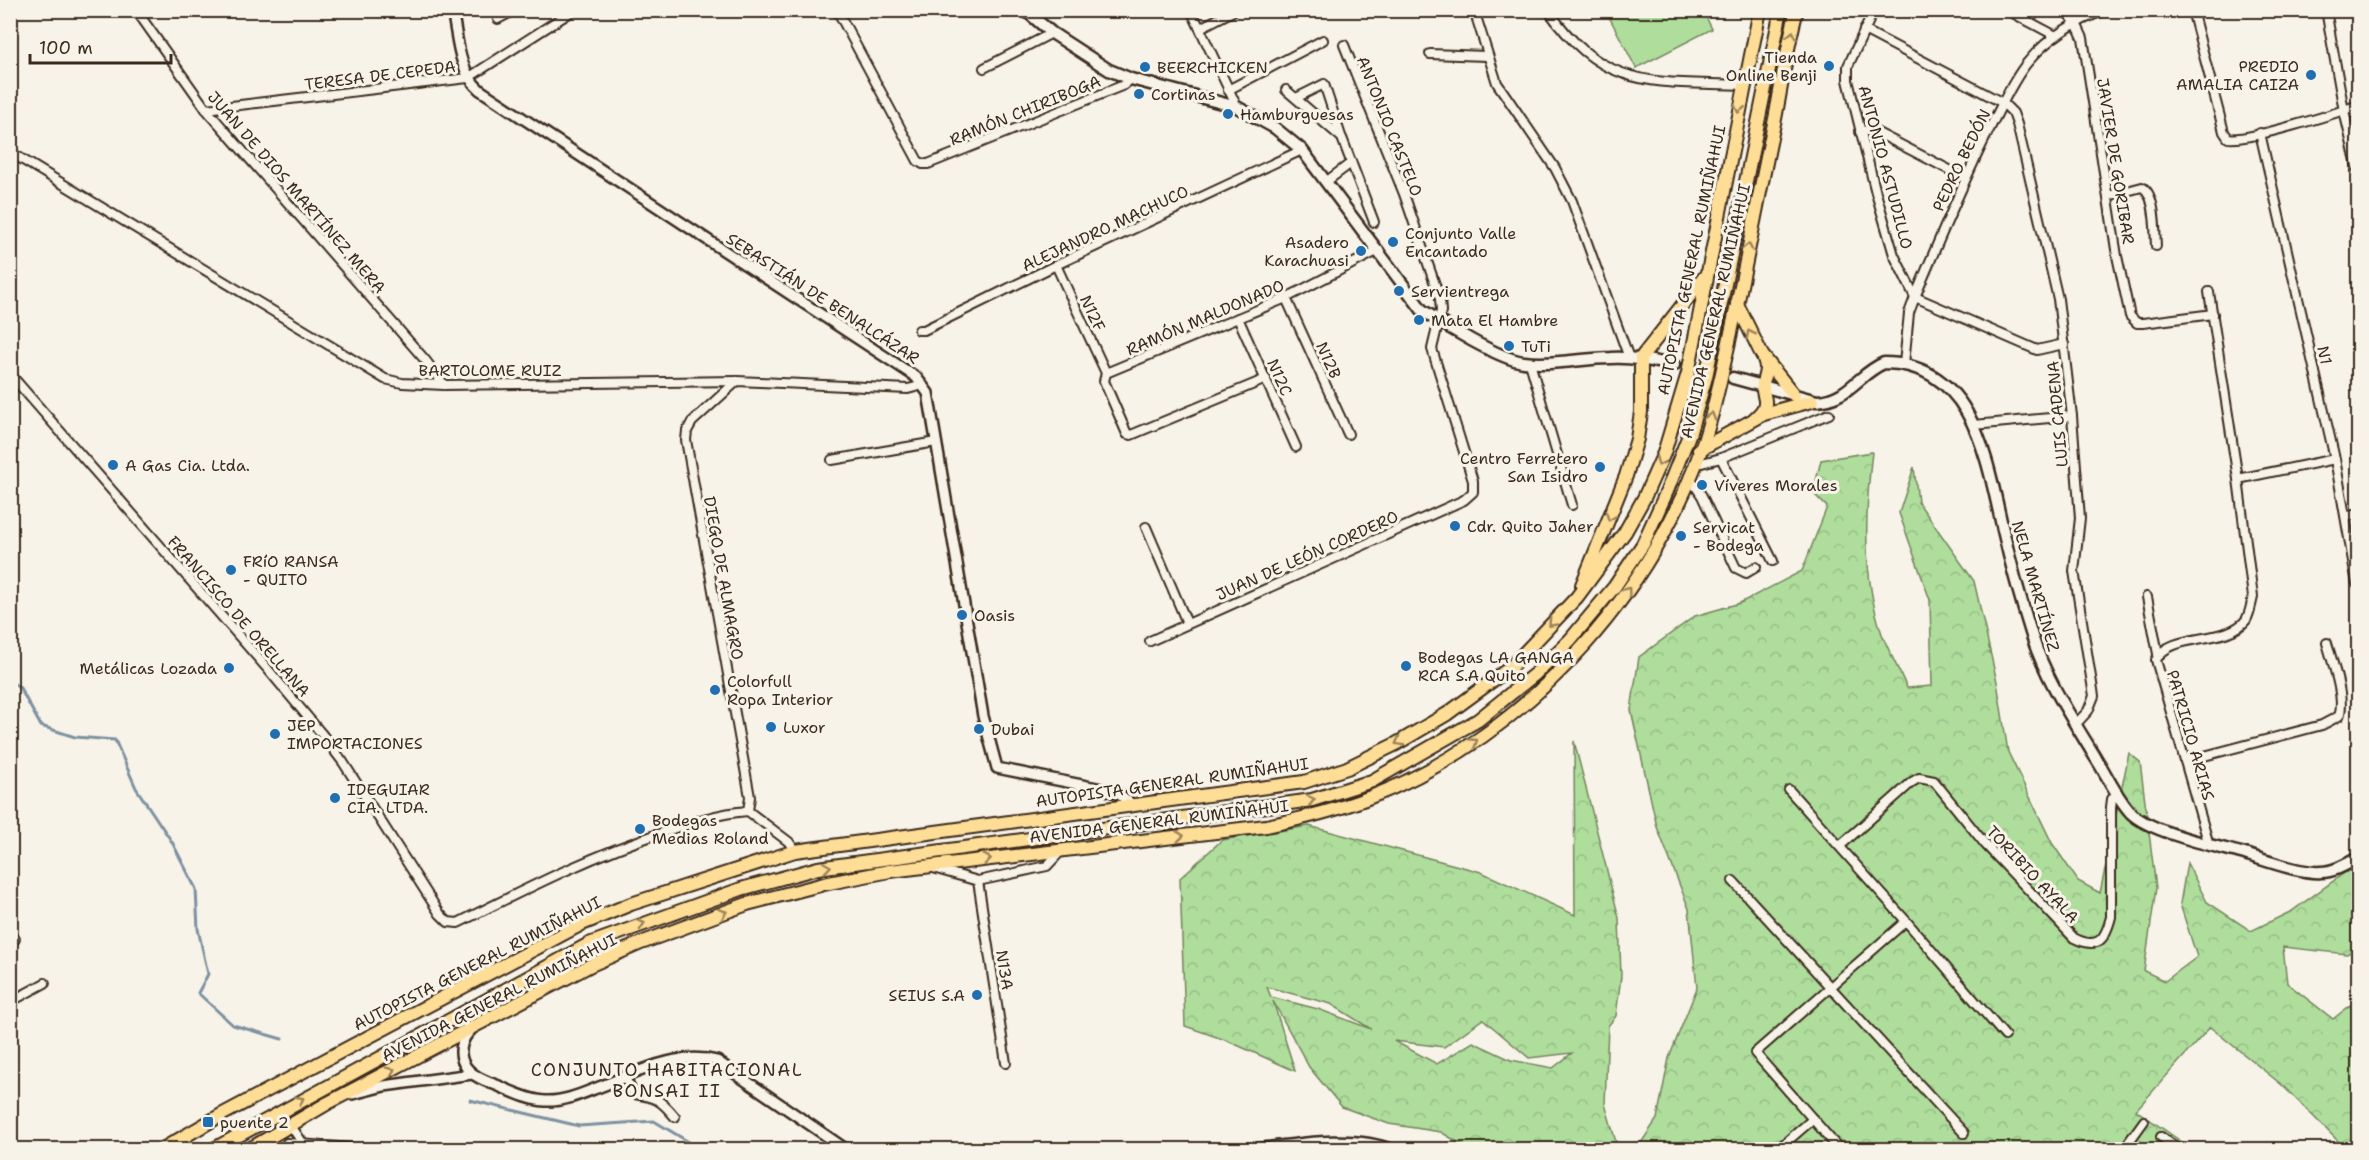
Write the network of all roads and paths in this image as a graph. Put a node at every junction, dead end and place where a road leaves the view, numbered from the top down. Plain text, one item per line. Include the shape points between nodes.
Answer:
1 (136, 10) edge
2 (452, 10) edge
3 (515, 10) edge
4 (837, 10) edge
5 (1024, 10) edge
6 (1191, 10) edge
7 (1235, 10) edge
8 (1474, 10) edge
9 (1548, 10) edge
10 (1760, 10) edge
11 (1781, 10) edge
12 (1797, 10) edge
13 (1874, 10) edge
14 (2007, 10) edge
15 (2065, 10) edge
16 (2106, 10) edge
17 (2192, 10) edge
18 (2326, 10) edge
19 (571, 11) edge
20 (498, 19) dead end
21 (2076, 22) junction
22 (1200, 28) junction
23 (1864, 30) junction
24 (1052, 33) junction
25 (2056, 36) junction
26 (1323, 40) dead end
27 (1344, 45) dead end
28 (1430, 54) dead end
29 (1487, 56) junction
30 (984, 68) dead end
31 (468, 78) junction
32 (1131, 79) junction
33 (1744, 85) junction
34 (1228, 90) junction
35 (1286, 90) dead end
36 (1296, 99) junction
37 (2003, 103) junction
38 (2358, 105) edge
39 (1237, 107) junction
40 (206, 109) junction
41 (2344, 111) junction
42 (1860, 132) junction
43 (2260, 133) junction
44 (1342, 138) junction
45 (1302, 150) junction
46 (10, 152) edge
47 (1351, 163) junction
48 (2358, 170) edge
49 (1965, 178) junction
50 (1327, 181) junction
51 (2108, 196) junction
52 (1374, 222) dead end
53 (2156, 246) dead end
54 (1379, 250) junction
55 (1056, 265) junction
56 (1708, 272) junction
57 (2210, 292) dead end
58 (1915, 297) junction
59 (1286, 298) junction
60 (1737, 304) junction
61 (2213, 314) junction
62 (1238, 318) junction
63 (1439, 321) junction
64 (919, 330) dead end
65 (2064, 345) junction
66 (1762, 355) junction
67 (1635, 358) junction
68 (1530, 363) junction
69 (1904, 364) junction
70 (1674, 365) tunnel mouth
71 (1106, 373) junction
72 (10, 374) edge
73 (1733, 378) tunnel mouth
74 (1266, 379) junction
75 (738, 381) junction
76 (923, 385) junction
77 (1762, 385) junction
78 (444, 386) junction
79 (1794, 395) junction
80 (1812, 401) junction
81 (1829, 414) dead end
82 (2072, 416) junction
83 (1749, 422) junction
84 (1974, 425) junction
85 (1348, 434) dead end
86 (936, 442) junction
87 (1296, 447) dead end
88 (1700, 450) junction
89 (1721, 458) junction
90 (2336, 459) junction
91 (832, 460) dead end
92 (1691, 470) junction
93 (2238, 479) junction
94 (1473, 492) joint
95 (1572, 505) dead end
96 (2358, 513) edge
97 (2346, 518) junction
98 (1146, 527) dead end
99 (1773, 561) dead end
100 (1756, 567) dead end
101 (2357, 584) dead end
102 (1576, 597) junction
103 (2147, 597) dead end
104 (1187, 622) junction
105 (1150, 640) dead end
106 (2327, 643) dead end
107 (2158, 654) junction
108 (2076, 724) junction
109 (2185, 761) junction
110 (1789, 790) dead end
111 (2116, 792) junction
112 (1134, 806) junction
113 (748, 811) junction
114 (2209, 845) junction
115 (1840, 846) junction
116 (1061, 850) junction
117 (795, 851) junction
118 (2358, 858) edge
119 (929, 866) junction
120 (1733, 880) dead end
121 (978, 881) junction
122 (1906, 921) junction
123 (45, 983) dead end
124 (1831, 986) junction
125 (10, 1002) edge
126 (479, 1025) junction
127 (2005, 1036) dead end
128 (1006, 1063) dead end
129 (472, 1074) junction
130 (625, 1078) junction
131 (328, 1103) junction
132 (675, 1117) dead end
133 (1813, 1119) junction
134 (2144, 1121) dead end
135 (1964, 1133) dead end
136 (286, 1137) edge
137 (2161, 1137) dead end
138 (303, 1146) edge
139 (161, 1149) edge
140 (212, 1149) edge
141 (248, 1149) edge
142 (378, 1149) edge
143 (847, 1149) edge
144 (1248, 1149) edge
145 (1394, 1149) edge
146 (1777, 1149) edge
147 (1840, 1149) edge
148 (2124, 1149) edge
149 (2180, 1149) edge

1 - 40 street, JUAN DE DIOS MARTÍNEZ MERA
2 - 31 street
3 - 20 street
4 - 32 street, RAMÓN CHIRIBOGA via 923,164
5 - 24 main road
6 - 22 street
7 - 22 street
8 - 29 street
9 - 33 street via 1606,68 1644,81
10 - 33 main road, AUTOPISTA GENERAL RUMIÑAHUI
140 -> 11 main road, AUTOPISTA GENERAL RUMIÑAHUI via 589,944 741,890 818,868 1312,800 1372,781 1478,720 1535,674 1604,601 1643,544 1667,491 1706,377
60 -> 12 main road, AVENIDA GENERAL RUMIÑAHUI
13 - 23 street, ANTONIO ASTUDILLO
14 - 25 street
15 - 21 street, JAVIER DE GORIBAR
16 - 21 street, PEDRO BEDÓN
17 - 43 street via 2224,132 2235,140
18 - 41 street
19 - 31 street, TERESA DE CEPEDA
21 - 25 street, PEDRO BEDÓN
21 - 51 street, JAVIER DE GORIBAR via 2083,38
22 - 34 street
23 - 37 street
23 - 42 street, ANTONIO ASTUDILLO via 1848,66
24 - 30 street
24 - 32 main road via 1095,62
25 - 37 street, PEDRO BEDÓN via 2027,63
26 - 34 street
27 - 63 street, ANTONIO CASTELO via 1404,194 1440,299
28 - 29 street
29 - 67 street via 1497,83 1555,168 1572,201
31 - 40 street, TERESA DE CEPEDA
31 - 76 street, SEBASTIÁN DE BENALCÁZAR via 490,97
32 - 39 main road
33 -> 56 main road, AUTOPISTA GENERAL RUMIÑAHUI
34 - 39 street
35 - 36 street
36 - 44 street
36 - 44 street via 1324,84
37 - 49 street, PEDRO BEDÓN
37 - 65 street, LUIS CADENA via 2017,124 2058,299
38 - 41 street
39 - 45 main road via 1275,128
40 - 78 street, JUAN DE DIOS MARTÍNEZ MERA
41 - 43 street
41 - 48 street
42 - 49 street via 1876,132
42 - 58 street, ANTONIO ASTUDILLO via 1894,255
43 - 90 street, N1
44 - 47 street
45 - 50 main road
45 - 55 street, ALEJANDRO MACHUCO
46 - 78 street, BARTOLOME RUIZ via 385,379
47 - 50 street
47 - 52 street
49 - 58 street, PEDRO BEDÓN
50 - 54 main road
51 - 53 street via 2146,189 2152,200
51 - 61 street, JAVIER DE GORIBAR via 2117,256 2133,320 2151,323
54 - 59 street, RAMÓN MALDONADO
54 - 63 main road via 1417,304
55 - 64 street, ALEJANDRO MACHUCO
55 - 71 street, N12F
56 - 67 main road
56 -> 102 main road, AUTOPISTA GENERAL RUMIÑAHUI via 1688,373 1664,453 1625,532
57 - 61 street, PATRICIO ARIAS
58 - 65 street via 2037,350
58 - 69 street, PEDRO BEDÓN via 1909,313
59 - 62 street, RAMÓN MALDONADO
59 - 85 street, N12B
66 -> 60 main road
88 -> 60 main road, AVENIDA GENERAL RUMIÑAHUI
61 - 93 street, PATRICIO ARIAS
62 - 71 street, RAMÓN MALDONADO
62 - 74 street, N12C
63 - 68 main road via 1514,360
63 - 94 street, ANTONIO CASTELO via 1432,349 1473,481
65 - 82 street, LUIS CADENA
66 - 77 main road via 1766,372
66 - 79 main road
67 - 68 main road
67 - 70 main road
67 -> 102 main road via 1641,412 1637,439 1626,476
68 - 95 street
69 - 80 main road via 1880,365 1845,392 1831,399
69 - 84 main road, NELA MARTÍNEZ via 1925,370 1941,381
71 - 74 street, N12F via 1104,381 1124,432 1131,435
72 - 113 street, FRANCISCO DE ORELLANA via 321,733 448,922 458,922 559,872 634,841 726,813
73 - 77 main road
74 - 87 street, N12C
75 - 76 street, BARTOLOME RUIZ via 908,389
75 - 78 street, BARTOLOME RUIZ
75 - 113 street, DIEGO DE ALMAGRO via 692,422 686,441 750,797
76 - 86 street, SEBASTIÁN DE BENALCÁZAR via 928,393
77 - 79 main road
77 - 83 main road via 1765,404
79 - 80 main road
80 - 83 main road via 1779,408
81 - 89 street
82 - 84 street
82 - 108 street, LUIS CADENA via 2080,519 2074,571 2094,696 2088,711
83 - 88 main road
84 - 108 main road, NELA MARTÍNEZ via 1987,458 2032,637 2045,670
86 - 91 street
86 - 112 street, SEBASTIÁN DE BENALCÁZAR via 983,716 997,768 1107,790
88 - 92 main road, AVENIDA GENERAL RUMIÑAHUI
89 - 92 street
89 - 99 street
90 - 93 street
90 - 97 street, N1
92 - 100 street via 1736,568 1746,573
116 -> 92 main road, AVENIDA GENERAL RUMIÑAHUI via 1266,826 1323,814 1370,797 1449,758 1506,718 1575,657 1604,622 1661,537
93 - 107 street, PATRICIO ARIAS via 2253,597 2245,621
94 - 104 street, JUAN DE LEÓN CORDERO via 1464,500
96 - 97 street
97 - 101 street, N1
98 - 104 street
102 -> 112 main road, AUTOPISTA GENERAL RUMIÑAHUI via 1511,667 1485,687 1396,744 1347,768 1304,782
103 - 107 street
104 - 105 street, JUAN DE LEÓN CORDERO
106 - 109 street via 2340,695 2339,716 2322,725
107 - 109 street, PATRICIO ARIAS via 2156,667
108 - 111 main road, NELA MARTÍNEZ
109 - 114 street, PATRICIO ARIAS
110 - 115 street
111 - 114 main road, NELA MARTÍNEZ via 2132,814 2148,825
111 - 115 street, TORIBIO AYALA via 2111,807 2111,917 2099,941 2087,945 2074,938 1985,844 1941,788 1927,778 1912,782
112 - 117 main road, AUTOPISTA GENERAL RUMIÑAHUI
113 - 117 street
114 - 118 main road, NELA MARTÍNEZ via 2312,872 2330,871
115 - 122 street
119 -> 116 main road, AVENIDA GENERAL RUMIÑAHUI
116 - 121 street via 1047,866
117 - 139 main road, AUTOPISTA GENERAL RUMIÑAHUI via 631,904 582,924
119 - 121 street
126 -> 119 main road, AVENIDA GENERAL RUMIÑAHUI via 591,965 747,904 824,884
120 - 124 street
121 - 128 street, N13A
122 - 124 street
122 - 127 street
123 - 125 street
124 - 133 street via 1755,1053
124 - 135 street
126 - 129 street via 466,1037 461,1053
131 -> 126 main road, AVENIDA GENERAL RUMIÑAHUI
129 - 130 street via 519,1095 546,1101 572,1097
129 - 131 street via 384,1086
130 - 132 street via 634,1094 653,1096
130 - 143 street via 674,1059 717,1061
131 - 136 main road, AVENIDA GENERAL RUMIÑAHUI
133 - 146 street
133 - 147 street
134 - 148 street
136 - 138 street
136 - 138 street
136 - 141 main road, AVENIDA GENERAL RUMIÑAHUI
137 - 149 street
138 - 142 street
144 - 145 street via 1313,1143 1368,1143

